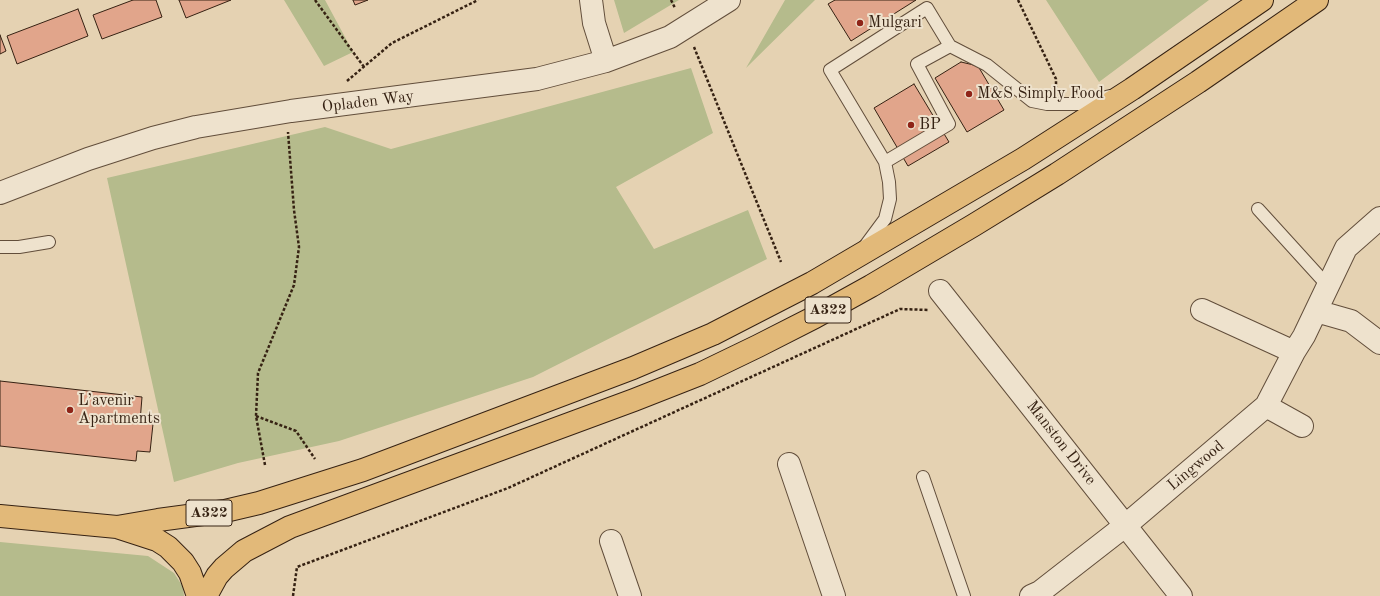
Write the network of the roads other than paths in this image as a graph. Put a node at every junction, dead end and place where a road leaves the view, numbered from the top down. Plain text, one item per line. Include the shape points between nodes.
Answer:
1 (591, 0) edge
2 (730, 0) edge
3 (1262, 0) edge
4 (1318, 0) edge
5 (950, 46) junction
6 (606, 61) junction
7 (1132, 89) junction
8 (884, 162) junction
9 (0, 193) edge
10 (1258, 209) dead end
11 (1380, 218) edge
12 (49, 242) dead end
13 (0, 247) edge
14 (857, 257) junction
15 (1328, 286) junction
16 (944, 296) road end
17 (1202, 310) dead end
18 (1316, 311) junction
19 (1380, 343) edge
20 (1294, 352) junction
21 (1266, 406) junction
22 (1302, 426) dead end
23 (789, 464) dead end
24 (923, 477) dead end
25 (0, 516) edge
26 (1126, 525) junction
27 (116, 527) junction
28 (611, 541) dead end
29 (198, 596) edge
30 (206, 596) edge
31 (630, 596) edge
32 (834, 596) edge
33 (964, 596) edge
34 (1031, 596) edge
35 (1181, 596) edge

1 - 6 street via 594,23
2 - 6 street, Opladen Way via 670,37
3 - 7 highway, A322
4 - 30 highway, A322 via 1057,174 974,226 815,317 700,374 290,527 244,551 217,576
5 - 7 lane via 987,65 1032,101 1047,104 1080,104
5 - 8 lane via 917,64 949,124
5 - 8 lane via 927,8 830,70
6 - 9 street, Opladen Way via 537,79 286,112 196,127 88,159
7 - 14 highway, A322
8 - 14 lane via 890,199 885,220
10 - 15 lane
11 - 15 street, Lingwood via 1346,248
12 - 13 lane
14 - 27 highway, A322 via 771,305 679,349 363,470 225,511
15 - 18 street, Lingwood
16 - 26 street, Manston Drive
17 - 20 street
18 - 19 street via 1351,321
18 - 20 street, Lingwood
20 - 21 street, Lingwood
21 - 22 street
21 - 26 street, Lingwood
23 - 32 street
24 - 33 lane
25 - 27 highway, A322
26 - 34 street, Lingwood via 1040,592
26 - 35 street, Manston Drive
27 - 29 highway, A322 via 143,534 168,547 190,573
28 - 31 street

